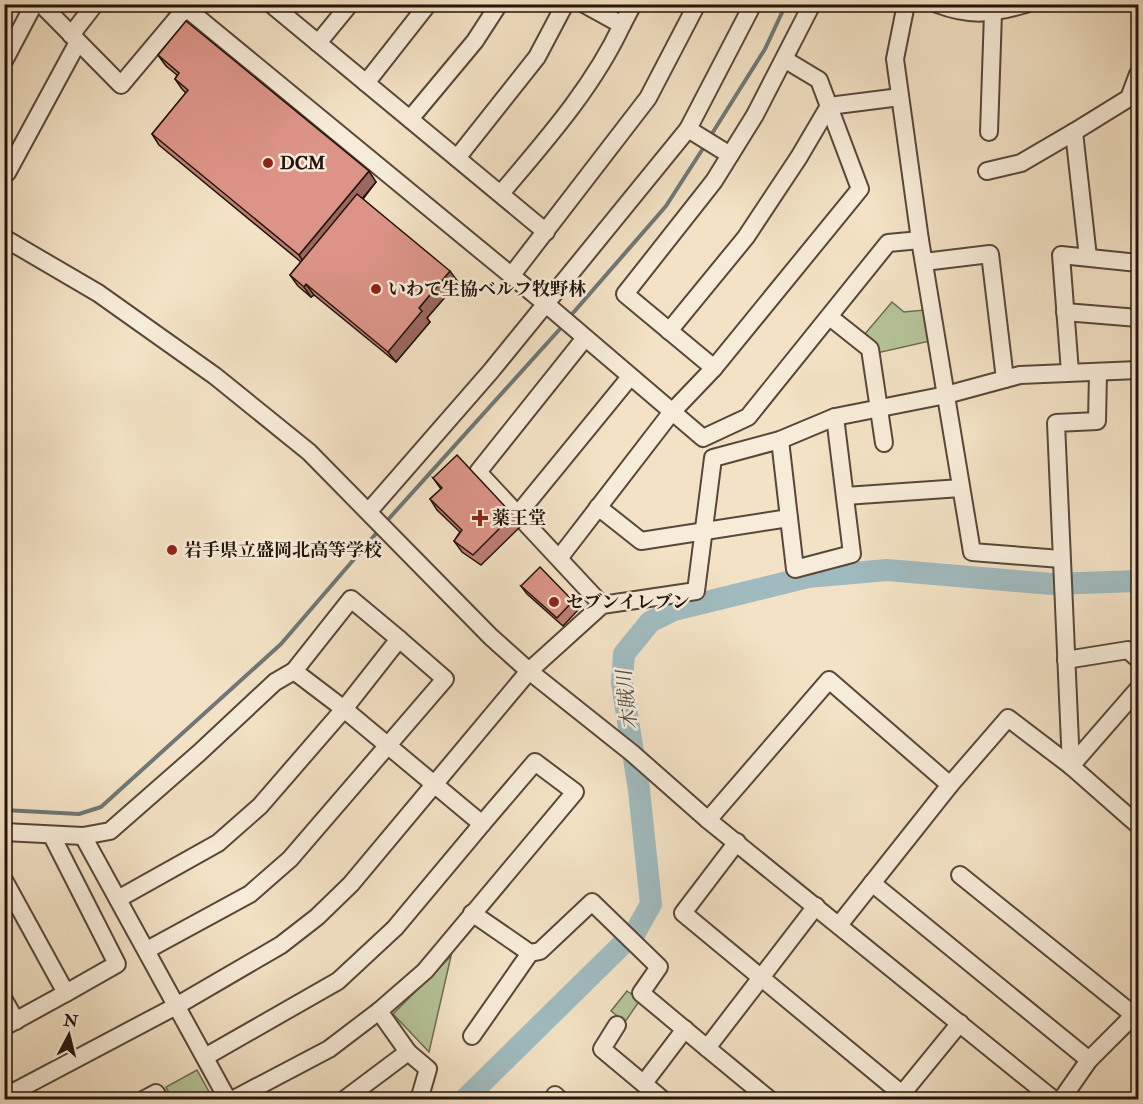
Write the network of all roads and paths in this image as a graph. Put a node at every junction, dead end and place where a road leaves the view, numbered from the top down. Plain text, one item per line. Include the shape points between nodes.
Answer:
1 (34, 4) edge
2 (41, 4) edge
3 (95, 4) edge
4 (271, 4) edge
5 (350, 4) edge
6 (428, 4) edge
7 (499, 4) edge
8 (565, 4) edge
9 (584, 4) edge
10 (633, 4) edge
11 (697, 4) edge
12 (753, 4) edge
13 (812, 4) edge
14 (906, 4) edge
15 (938, 4) edge
16 (1026, 4) edge
17 (187, 6) edge
18 (1000, 9) edge
19 (622, 25) junction
20 (74, 39) junction
21 (318, 44) junction
22 (784, 59) junction
23 (4, 61) edge
24 (1138, 74) edge
25 (366, 82) junction
26 (900, 97) junction
27 (1134, 102) edge
28 (829, 106) junction
29 (410, 119) junction
30 (688, 129) junction
31 (989, 132) dead end
32 (1074, 132) junction
33 (730, 155) junction
34 (457, 158) junction
35 (987, 171) dead end
36 (4, 172) edge
37 (503, 191) dead end
38 (546, 232) junction
39 (4, 238) edge
40 (920, 240) junction
41 (1088, 257) junction
42 (924, 262) junction
43 (1138, 263) edge
44 (511, 276) junction
45 (546, 304) junction
46 (1065, 312) junction
47 (831, 318) junction
48 (1138, 318) edge
49 (669, 331) junction
50 (585, 338) junction
51 (714, 368) junction
52 (1138, 370) edge
53 (1070, 372) junction
54 (1098, 373) junction
55 (630, 377) junction
56 (1005, 379) junction
57 (946, 395) junction
58 (880, 407) junction
59 (671, 413) junction
60 (835, 417) junction
61 (780, 440) junction
62 (884, 443) dead end
63 (961, 488) junction
64 (844, 496) junction
65 (598, 507) junction
66 (369, 511) junction
67 (518, 514) junction
68 (789, 518) junction
69 (704, 531) junction
70 (560, 557) junction
71 (1061, 567) junction
72 (602, 604) junction
73 (399, 639) junction
74 (1138, 659) edge
75 (1066, 660) junction
76 (294, 671) junction
77 (529, 671) junction
78 (1138, 689) edge
79 (344, 709) junction
80 (389, 746) junction
81 (1071, 766) junction
82 (435, 784) junction
83 (950, 785) junction
84 (1136, 818) edge
85 (708, 820) junction
86 (482, 824) junction
87 (4, 832) edge
88 (52, 836) junction
89 (83, 836) junction
90 (737, 842) junction
91 (960, 875) dead end
92 (4, 880) edge
93 (872, 883) junction
94 (118, 899) junction
95 (816, 906) junction
96 (472, 913) junction
97 (839, 925) junction
98 (147, 950) junction
99 (530, 953) junction
100 (760, 976) junction
101 (66, 993) junction
102 (4, 1000) edge
103 (178, 1005) junction
104 (379, 1011) junction
105 (1137, 1014) edge
106 (960, 1023) junction
107 (10, 1024) edge
108 (617, 1025) dead end
109 (684, 1029) junction
110 (472, 1036) dead end
111 (707, 1048) junction
112 (408, 1052) junction
113 (205, 1057) junction
114 (1089, 1060) junction
115 (644, 1083) junction
116 (4, 1096) edge
117 (905, 1097) edge
118 (143, 1100) edge
119 (160, 1100) edge
120 (230, 1100) edge
121 (344, 1100) edge
122 (419, 1100) edge
123 (663, 1100) edge
124 (770, 1100) edge
125 (1054, 1100) edge
126 (1061, 1100) edge

1 - 23 street
2 - 20 street
3 - 20 street
4 - 21 street
5 - 21 street
6 - 25 street
7 - 29 street via 475,41
8 - 34 street via 537,57
9 - 19 street
10 - 19 street
11 - 38 street via 648,98
12 - 30 street
13 - 22 street
14 - 26 street via 895,59
15 - 18 street via 961,13
16 - 18 street
17 - 20 street via 122,85
17 - 44 street
18 - 31 street
19 - 37 street via 607,56 558,125
20 - 36 street via 7,173
21 - 25 street
22 - 28 street via 819,80
22 - 33 street
24 - 27 street
25 - 29 street
26 - 28 street
26 - 40 street
27 - 32 street
28 - 49 street via 746,237
28 - 51 street via 860,189
29 - 34 street
30 - 33 street
30 - 45 street
32 - 35 street via 1021,163
32 - 41 street
33 - 49 street via 625,294
34 - 38 street
38 - 44 street
39 - 66 street via 98,293 215,375 309,452
40 - 42 street
40 - 47 street via 888,243
41 - 43 street
41 - 46 street via 1061,255
42 - 56 street via 990,254
42 - 57 street
44 - 45 street
45 - 50 street
45 - 66 street
46 - 48 street
46 - 53 street
47 - 58 street via 870,349
47 - 59 street via 748,417 703,438
49 - 51 street
50 - 55 street
50 - 67 street via 478,472
51 - 59 street
52 - 54 street
53 - 54 street
53 - 56 street
54 - 71 street via 1097,421 1056,423
55 - 59 street
55 - 67 street
56 - 57 street
57 - 58 street
57 - 63 street
58 - 60 street
58 - 62 street
59 - 65 street
60 - 61 street
60 - 64 street
61 - 68 street
61 - 69 street via 713,458
63 - 64 street
63 - 71 street via 972,552
64 - 68 street via 852,554 795,569
65 - 69 street via 641,541
65 - 70 street
66 - 77 street via 491,638
67 - 70 street
68 - 69 street
69 - 72 street via 696,591
70 - 72 street
71 - 75 street
72 - 77 street
73 - 76 street via 351,599
73 - 79 street
73 - 80 street via 446,679
74 - 75 street via 1128,650
75 - 81 street
76 - 79 street
76 - 89 street via 275,682 110,831
77 - 82 street
77 - 85 street
78 - 81 street
79 - 80 street
79 - 94 street via 260,806 218,843
80 - 82 street
80 - 98 street via 290,859 258,887
81 - 83 street via 1008,718
81 - 84 street
82 - 86 street
82 - 103 street via 351,884 317,917 281,945
83 - 85 street via 829,680
83 - 93 street
85 - 90 street
86 - 96 street via 535,762 575,792
86 - 113 street via 395,928 339,981
87 - 88 street
88 - 89 street
88 - 101 street via 117,964
89 - 94 street
90 - 95 street
90 - 100 street via 683,913
91 - 105 street
92 - 101 street
93 - 97 street
93 - 114 street
94 - 98 street
95 - 97 street
95 - 100 street
96 - 99 street
96 - 104 street via 426,971
97 - 106 street
98 - 103 street
99 - 109 street via 540,951 592,902 659,967 640,993
99 - 110 street
100 - 111 street
100 - 117 street
101 - 107 street
102 - 107 street
103 - 113 street
103 - 116 street
104 - 112 street
104 - 120 street via 329,1049
105 - 114 street
106 - 117 street
106 - 125 street
108 - 115 street via 602,1049
109 - 111 street
109 - 115 street
111 - 124 street
112 - 121 street
112 - 122 street via 428,1069
113 - 120 street
114 - 126 street
115 - 123 street
118 - 119 street via 156,1093

